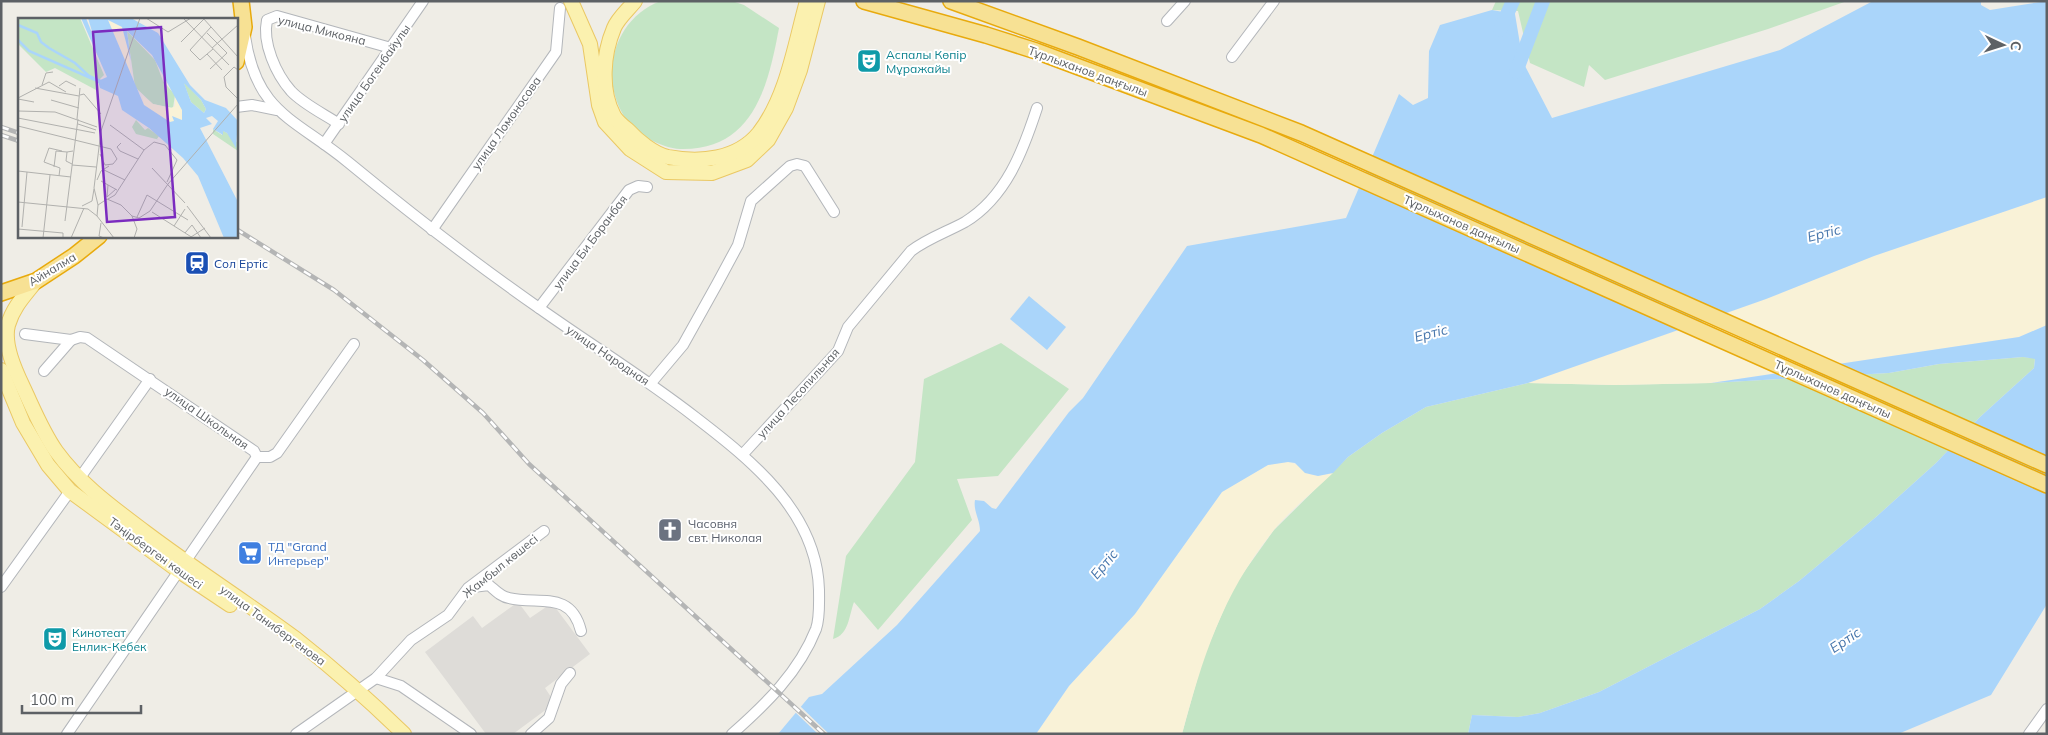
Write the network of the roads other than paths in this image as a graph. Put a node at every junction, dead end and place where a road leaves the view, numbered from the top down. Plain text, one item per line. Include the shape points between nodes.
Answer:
1 (241, 1) edge
2 (423, 1) edge
3 (635, 1) edge
4 (807, 1) edge
5 (818, 1) edge
6 (864, 1) edge
7 (951, 1) edge
8 (1185, 1) edge
9 (1274, 1) edge
10 (566, 5) edge
11 (970, 5) edge
12 (1167, 20) dead end
13 (244, 27) junction
14 (391, 48) junction
15 (238, 53) edge
16 (1232, 57) dead end
17 (604, 103) junction
18 (238, 107) edge
19 (1037, 108) dead end
20 (277, 110) junction
21 (339, 124) junction
22 (324, 144) junction
23 (647, 187) dead end
24 (834, 212) dead end
25 (432, 230) junction
26 (96, 238) edge
27 (36, 281) junction
28 (1, 293) edge
29 (539, 308) junction
30 (25, 334) dead end
31 (71, 340) junction
32 (354, 344) dead end
33 (1, 370) edge
34 (44, 370) dead end
35 (150, 379) junction
36 (651, 383) junction
37 (743, 454) junction
38 (257, 457) junction
39 (2047, 465) edge
40 (80, 479) junction
41 (2047, 485) edge
42 (70, 491) junction
43 (544, 531) dead end
44 (182, 566) junction
45 (1, 587) edge
46 (468, 588) junction
47 (581, 630) dead end
48 (570, 673) dead end
49 (376, 678) junction
50 (360, 691) junction
51 (2047, 709) edge
52 (67, 734) edge
53 (296, 734) edge
54 (404, 734) edge
55 (471, 734) edge
56 (531, 734) edge
57 (732, 734) edge
58 (2029, 734) edge

1 - 13 highway
2 - 14 street, улица Богенбайулы
3 - 17 main road via 615,26 605,55
4 - 17 main road via 775,103 759,133 740,150 713,160 667,157 638,141
5 - 17 main road via 800,70 786,108 768,140 746,160 712,173 666,172 630,150 605,122
6 - 41 highway, Тұрлыханов даңғылы via 986,35 1261,136
7 - 11 highway, Тұрлыханов даңғылы
8 - 12 street
9 - 16 street
10 - 17 main road via 590,44
10 - 25 street, улица Ломоносова via 556,52
11 - 39 highway, Тұрлыханов даңғылы via 1301,133
13 - 15 highway
13 - 20 street, улица Народная via 253,74 261,91
14 - 21 street, улица Богенбайулы
14 - 21 street, улица Микояна via 277,16 267,20 267,42 280,74 292,92
18 - 20 street via 252,105
19 - 37 street, улица Лесопильная via 1023,150 994,199 978,214 922,242 911,251 848,327 838,351
20 - 22 street, улица Народная
21 - 22 street, улица Богенбайулы
22 - 25 street, улица Народная
23 - 29 street, улица Би Боранбая via 629,190
24 - 36 street via 804,166 797,164 790,166 751,201 738,245 712,293 683,345
25 - 29 street, улица Народная
26 - 27 highway, Айналма
27 - 28 highway, Айналма
27 - 40 main road, Тәңірберген көшесі via 15,306 8,327 10,349 15,370 36,416 55,450
29 - 36 street, улица Народная
30 - 31 street, улица Школьная
31 - 34 street
31 - 35 street, улица Школьная via 87,338
32 - 38 street via 277,453 270,457
33 - 42 main road, Тәңірберген көшесі via 23,423 48,465
35 - 38 street, улица Школьная via 254,451
35 - 40 street
36 - 37 street, улица Народная
37 - 57 street, улица Народная via 775,487 809,541 818,570 819,596 817,627 785,683
38 - 44 street, улица Школьная
40 - 44 main road, Тәңірберген көшесі
42 - 44 main road, Тәңірберген көшесі
42 - 45 street
43 - 46 street, Жамбыл көшесі
44 - 50 main road, улица Танибергенова via 295,639
44 - 52 street, улица Школьная
46 - 47 street via 489,585 508,598 555,601 576,617
46 - 49 street, Жамбыл көшесі via 448,615 411,640
48 - 56 street via 561,684 549,718
49 - 50 street, Жамбыл көшесі
49 - 55 street via 401,686
50 - 53 street, Жамбыл көшесі
50 - 54 main road, улица Танибергенова
51 - 58 street

